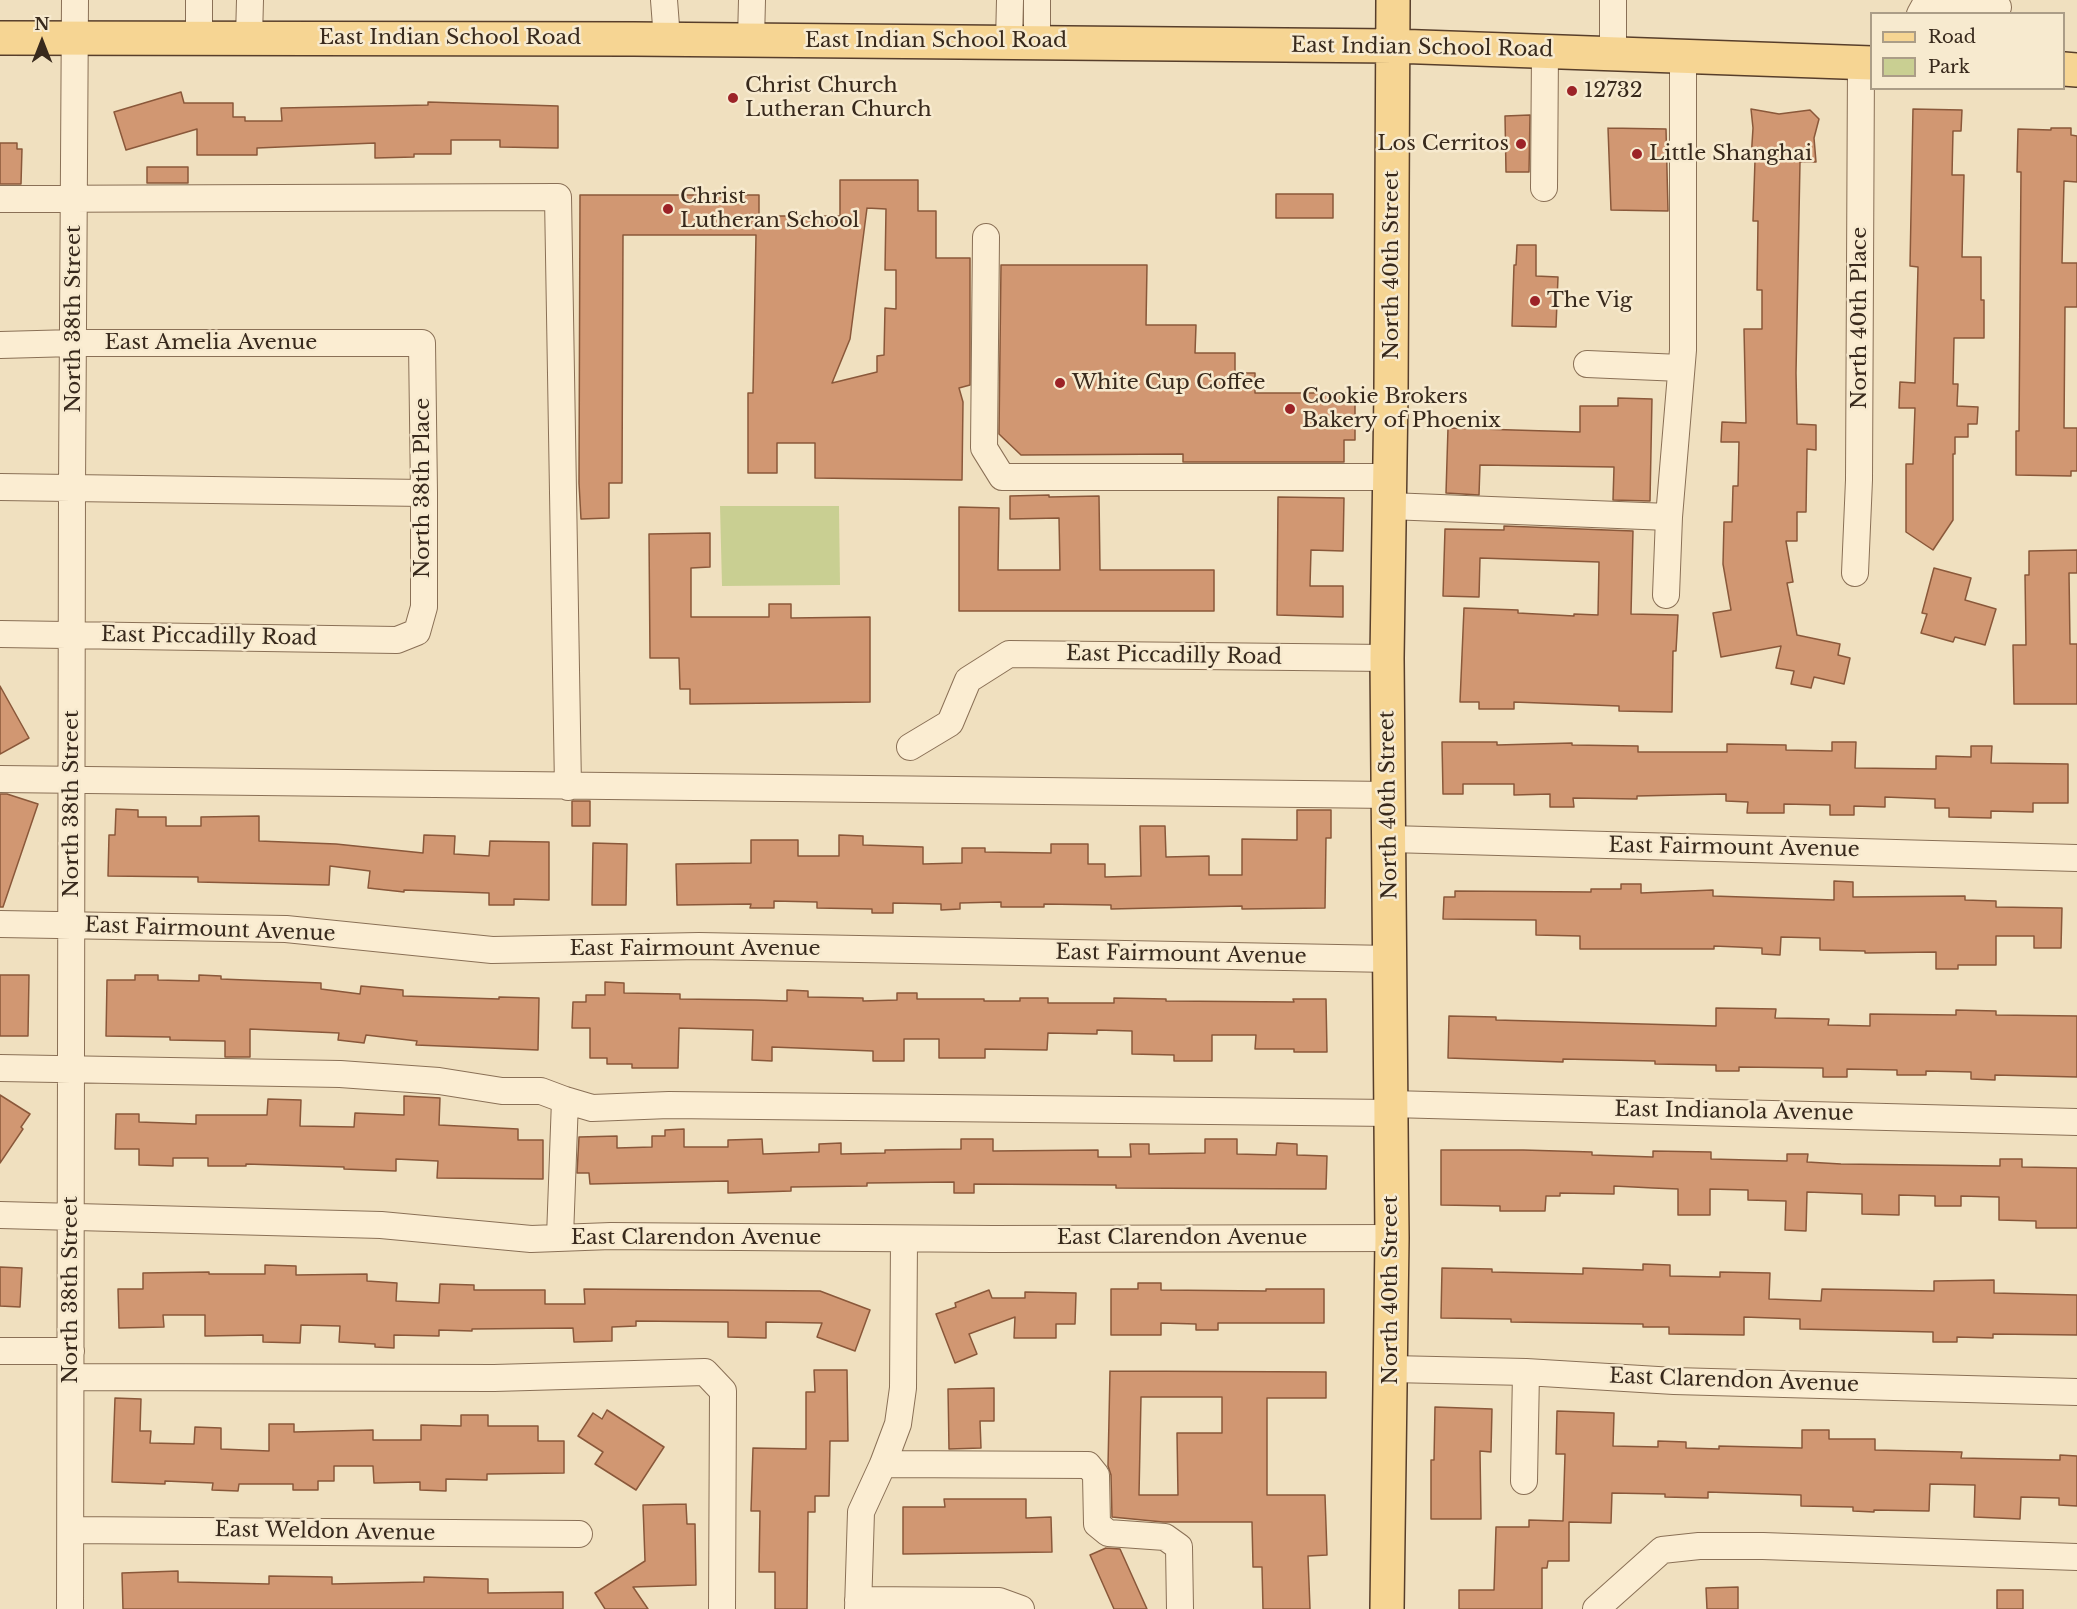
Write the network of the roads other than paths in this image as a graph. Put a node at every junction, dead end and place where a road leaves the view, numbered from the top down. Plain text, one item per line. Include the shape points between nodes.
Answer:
1 (75, 0) edge
2 (199, 0) edge
3 (250, 0) edge
4 (664, 0) edge
5 (752, 0) edge
6 (1010, 0) edge
7 (1037, 0) edge
8 (1393, 0) edge
9 (1612, 0) edge
10 (1998, 7) dead end
11 (1921, 12) edge
12 (0, 38) edge
13 (75, 38) junction
14 (199, 38) junction
15 (249, 38) junction
16 (667, 39) junction
17 (751, 40) junction
18 (1023, 42) junction
19 (1393, 46) junction
20 (1545, 51) junction
21 (1613, 53) junction
22 (1683, 56) junction
23 (1866, 63) edge
24 (1544, 188) dead end
25 (0, 199) edge
26 (75, 199) junction
27 (986, 237) dead end
28 (74, 343) junction
29 (422, 343) joint
30 (0, 345) edge
31 (1587, 364) dead end
32 (1681, 368) junction
33 (0, 487) edge
34 (72, 487) junction
35 (1389, 491) junction
36 (424, 494) junction
37 (1669, 517) junction
38 (1855, 573) dead end
39 (1666, 595) dead end
40 (417, 632) joint
41 (0, 634) edge
42 (72, 635) junction
43 (1387, 658) junction
44 (910, 747) dead end
45 (0, 779) edge
46 (72, 781) junction
47 (568, 787) junction
48 (1390, 795) junction
49 (1390, 839) junction
50 (2077, 858) edge
51 (0, 924) edge
52 (71, 924) junction
53 (1391, 959) junction
54 (0, 1068) edge
55 (71, 1070) junction
56 (565, 1100) junction
57 (1390, 1108) junction
58 (2077, 1122) edge
59 (0, 1215) edge
60 (71, 1217) junction
61 (560, 1237) junction
62 (1392, 1238) junction
63 (904, 1239) junction
64 (0, 1351) edge
65 (71, 1351) junction
66 (1391, 1369) junction
67 (1526, 1372) junction
68 (71, 1377) junction
69 (2077, 1392) edge
70 (883, 1464) junction
71 (1524, 1481) dead end
72 (71, 1530) junction
73 (579, 1534) dead end
74 (2077, 1557) edge
75 (858, 1605) edge
76 (70, 1609) edge
77 (722, 1609) edge
78 (1021, 1609) edge
79 (1180, 1609) edge
80 (1387, 1609) edge
81 (1596, 1609) edge

1 - 13 street, North 38th Street
2 - 14 street
3 - 15 street
4 - 16 street
5 - 17 street
6 - 18 street
7 - 18 street
8 - 19 main road, North 40th Street
9 - 21 street
10 - 11 street via 1925,5
12 - 13 main road, East Indian School Road
13 - 14 main road, East Indian School Road
13 - 26 street, North 38th Street
14 - 15 main road, East Indian School Road
15 - 16 main road, East Indian School Road
16 - 17 main road, East Indian School Road
17 - 18 main road, East Indian School Road
18 - 19 main road, East Indian School Road
19 - 20 main road, East Indian School Road
19 - 35 main road, North 40th Street
20 - 21 main road, East Indian School Road
20 - 24 street
21 - 22 main road, East Indian School Road
22 - 23 main road, East Indian School Road
22 - 32 street
23 - 38 street, North 40th Place
25 - 26 street
26 - 28 street, North 38th Street
26 - 47 street via 558,197
27 - 35 street via 984,448 1002,477
28 - 29 street, East Amelia Avenue
28 - 30 street, East Amelia Avenue
28 - 34 street, North 38th Street
29 - 36 street, North 38th Place
31 - 32 street
32 - 37 street
33 - 34 street
34 - 36 street
34 - 42 street, North 38th Street
35 - 37 street
35 - 43 main road, North 40th Street
36 - 40 street, North 38th Place via 424,607
37 - 39 street
40 - 42 street, East Piccadilly Road via 397,640
41 - 42 street, East Piccadilly Road
42 - 46 street, North 38th Street
43 - 44 street, East Piccadilly Road via 1009,654 968,680 950,723
43 - 48 main road, North 40th Street
45 - 46 street
46 - 47 street
46 - 52 street, North 38th Street
47 - 48 street
48 - 49 main road, North 40th Street
49 - 50 street, East Fairmount Avenue
49 - 53 main road, North 40th Street
51 - 52 street, East Fairmount Avenue
52 - 53 street, East Fairmount Avenue via 286,929 492,950 699,946
52 - 55 street, North 38th Street
53 - 57 main road, North 40th Street
54 - 55 street, East Indianola Avenue
55 - 56 street, East Indianola Avenue via 340,1074 439,1081 502,1091 541,1091
55 - 60 street, North 38th Street
56 - 57 street, East Indianola Avenue via 592,1108
56 - 61 street
57 - 58 street, East Indianola Avenue
57 - 62 main road, North 40th Street
59 - 60 street, East Clarendon Avenue
60 - 61 street, East Clarendon Avenue via 381,1225 531,1239
60 - 65 street, North 38th Street
61 - 63 street, East Clarendon Avenue
62 - 63 street, East Clarendon Avenue
62 - 66 main road, North 40th Street
63 - 70 street via 903,1388 898,1424
64 - 65 street
65 - 68 street, North 38th Street
66 - 67 street, East Clarendon Avenue
66 - 80 main road, North 40th Street
67 - 69 street, East Clarendon Avenue via 1674,1381
67 - 71 street
68 - 72 street, North 38th Street
68 - 77 street via 494,1378 705,1372 723,1391
70 - 75 street via 861,1512
70 - 79 street via 1088,1465 1096,1475 1097,1524 1108,1533 1165,1537 1179,1547
72 - 73 street, East Weldon Avenue
72 - 76 street, North 38th Street
74 - 81 street via 1699,1546 1662,1550
75 - 78 street via 999,1601

